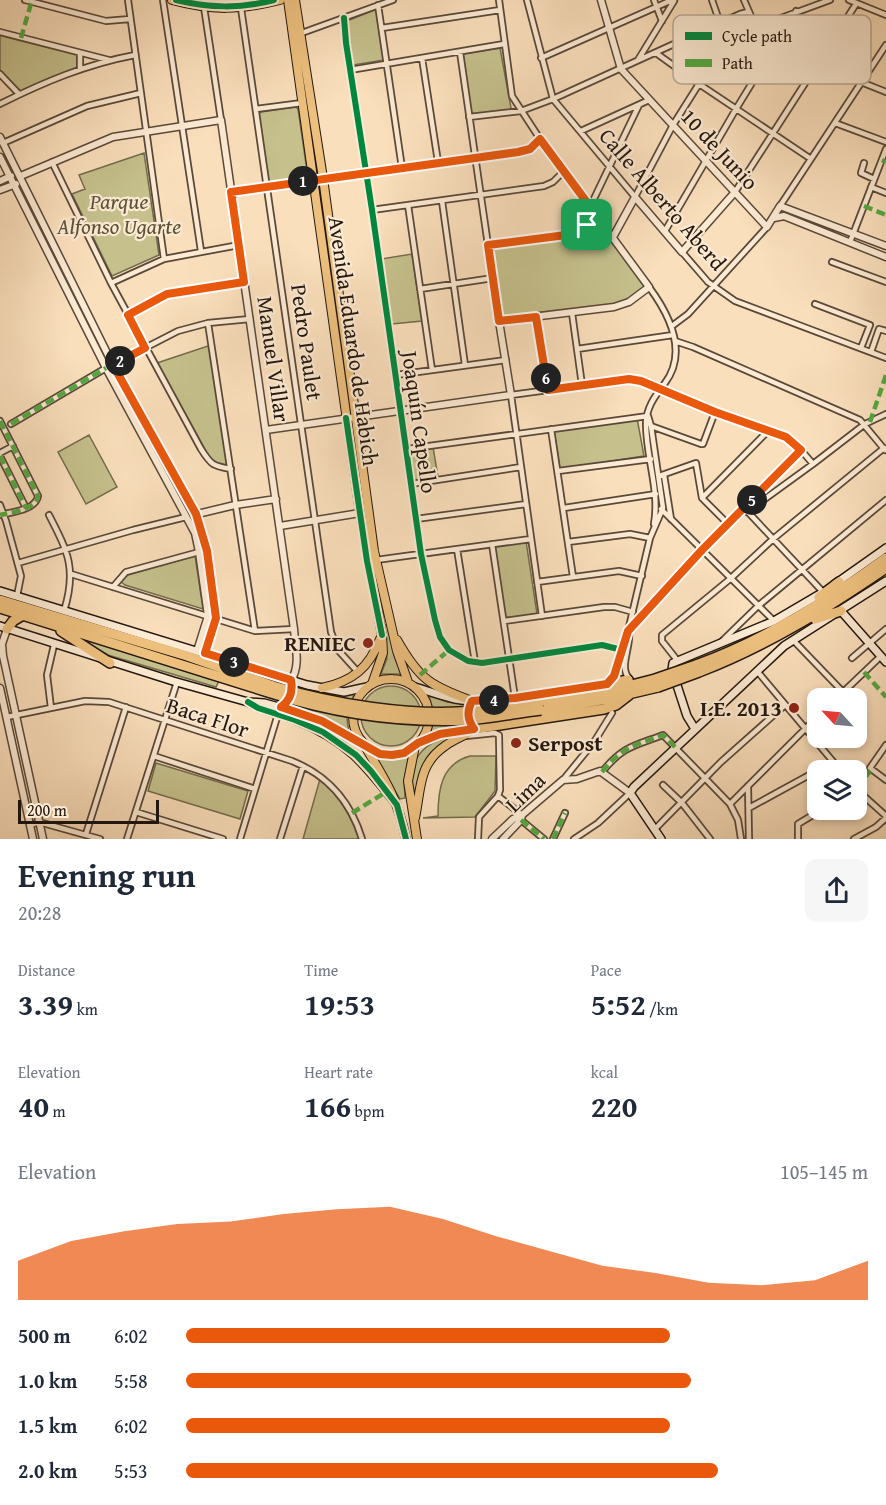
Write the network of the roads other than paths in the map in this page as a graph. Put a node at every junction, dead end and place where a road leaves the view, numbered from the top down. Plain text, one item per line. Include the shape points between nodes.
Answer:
1 (25, 0) edge
2 (128, 0) edge
3 (163, 0) edge
4 (172, 0) edge
5 (279, 0) edge
6 (288, 0) edge
7 (295, 0) edge
8 (393, 0) edge
9 (499, 0) edge
10 (527, 0) edge
11 (601, 0) edge
12 (654, 0) edge
13 (673, 0) edge
14 (712, 0) edge
15 (744, 0) edge
16 (830, 0) edge
17 (849, 0) edge
18 (856, 3) junction
19 (378, 5) junction
20 (204, 7) junction
21 (241, 8) junction
22 (657, 8) junction
23 (500, 10) junction
24 (796, 11) junction
25 (748, 12) junction
26 (740, 14) edge
27 (717, 15) edge
28 (750, 15) edge
29 (787, 15) edge
30 (794, 15) edge
31 (848, 15) edge
32 (886, 15) edge
33 (344, 18) junction
34 (130, 19) junction
35 (662, 21) junction
36 (382, 28) junction
37 (608, 28) junction
38 (0, 32) edge
39 (297, 34) junction
40 (504, 44) junction
41 (673, 44) edge
42 (886, 45) edge
43 (460, 52) junction
44 (656, 52) junction
45 (80, 53) junction
46 (135, 55) junction
47 (422, 58) junction
48 (542, 58) junction
49 (109, 60) junction
50 (638, 60) junction
51 (387, 63) junction
52 (673, 65) edge
53 (871, 67) edge
54 (80, 69) junction
55 (621, 69) junction
56 (350, 70) junction
57 (0, 74) edge
58 (699, 84) joint
59 (752, 84) edge
60 (803, 84) edge
61 (860, 84) edge
62 (866, 84) edge
63 (886, 92) edge
64 (141, 93) junction
65 (19, 94) junction
66 (553, 99) junction
67 (650, 100) junction
68 (302, 103) junction
69 (0, 104) edge
70 (639, 105) junction
71 (256, 109) junction
72 (736, 109) junction
73 (521, 111) junction
74 (469, 117) junction
75 (221, 120) junction
76 (835, 123) junction
77 (183, 125) junction
78 (673, 125) junction
79 (146, 131) junction
80 (581, 131) junction
81 (772, 133) junction
82 (540, 139) junction
83 (1, 140) edge
84 (886, 142) edge
85 (886, 149) edge
86 (0, 157) edge
87 (476, 158) junction
88 (811, 159) junction
89 (706, 160) junction
90 (52, 162) junction
91 (438, 162) junction
92 (864, 163) dead end
93 (610, 166) junction
94 (402, 168) junction
95 (564, 171) junction
96 (366, 173) junction
97 (10, 177) junction
98 (21, 177) junction
99 (322, 178) junction
100 (874, 179) junction
101 (313, 180) junction
102 (0, 181) edge
103 (14, 185) junction
104 (266, 187) junction
105 (872, 187) junction
106 (0, 190) edge
107 (231, 192) junction
108 (735, 192) junction
109 (886, 193) edge
110 (481, 195) junction
111 (635, 197) junction
112 (442, 201) junction
113 (408, 206) junction
114 (780, 206) junction
115 (590, 207) junction
116 (372, 210) junction
117 (597, 216) junction
118 (773, 218) junction
119 (767, 227) junction
120 (664, 231) junction
121 (853, 234) junction
122 (613, 237) junction
123 (850, 242) junction
124 (239, 245) junction
125 (488, 245) junction
126 (886, 246) edge
127 (201, 251) junction
128 (682, 252) junction
129 (886, 256) edge
130 (164, 259) junction
131 (832, 262) dead end
132 (493, 278) junction
133 (244, 282) junction
134 (886, 282) edge
135 (111, 283) junction
136 (454, 284) junction
137 (713, 286) junction
138 (649, 287) junction
139 (420, 289) junction
140 (815, 304) dead end
141 (572, 313) junction
142 (128, 315) junction
143 (536, 317) junction
144 (250, 319) junction
145 (499, 321) junction
146 (208, 323) junction
147 (672, 326) junction
148 (886, 331) edge
149 (673, 334) junction
150 (675, 341) junction
151 (145, 348) junction
152 (861, 348) junction
153 (577, 349) junction
154 (871, 352) junction
155 (886, 358) edge
156 (506, 360) junction
157 (113, 365) junction
158 (465, 365) junction
159 (106, 368) junction
160 (432, 370) junction
161 (396, 375) junction
162 (582, 385) junction
163 (548, 390) junction
164 (659, 390) junction
165 (512, 395) junction
166 (401, 410) junction
167 (715, 412) junction
168 (886, 414) edge
169 (648, 416) junction
170 (350, 417) junction
171 (0, 421) edge
172 (11, 424) dead end
173 (865, 424) junction
174 (302, 425) junction
175 (651, 426) junction
176 (551, 429) junction
177 (266, 430) junction
178 (768, 431) junction
179 (517, 433) junction
180 (13, 446) junction
181 (407, 449) junction
182 (801, 450) junction
183 (885, 450) edge
184 (0, 455) edge
185 (651, 459) junction
186 (813, 465) junction
187 (520, 467) junction
188 (231, 469) junction
189 (558, 471) junction
190 (661, 476) junction
191 (411, 484) junction
192 (656, 494) junction
193 (702, 498) junction
194 (276, 500) junction
195 (886, 500) edge
196 (526, 504) junction
197 (0, 505) edge
198 (235, 505) junction
199 (657, 506) junction
200 (26, 508) junction
201 (564, 508) junction
202 (662, 510) junction
203 (746, 510) junction
204 (360, 513) junction
205 (2, 514) edge
206 (196, 514) junction
207 (49, 515) dead end
208 (186, 517) junction
209 (416, 519) junction
210 (671, 519) junction
211 (317, 521) junction
212 (728, 524) junction
213 (280, 526) junction
214 (652, 532) junction
215 (650, 538) junction
216 (531, 539) junction
217 (773, 539) junction
218 (568, 542) junction
219 (492, 544) junction
220 (886, 548) edge
221 (67, 549) junction
222 (457, 549) junction
223 (702, 550) junction
224 (199, 552) junction
225 (421, 554) junction
226 (886, 558) edge
227 (376, 560) junction
228 (18, 563) junction
229 (886, 568) edge
230 (801, 569) junction
231 (71, 574) junction
232 (642, 576) junction
233 (573, 577) junction
234 (730, 579) junction
235 (886, 581) edge
236 (537, 582) junction
237 (839, 582) junction
238 (113, 586) junction
239 (0, 591) edge
240 (823, 592) junction
241 (17, 596) junction
242 (0, 600) edge
243 (758, 606) junction
244 (0, 608) edge
245 (64, 610) junction
246 (841, 611) junction
247 (633, 612) junction
248 (23, 615) junction
249 (207, 616) junction
250 (542, 616) junction
251 (216, 618) junction
252 (390, 618) junction
253 (803, 618) junction
254 (379, 621) junction
255 (504, 621) junction
256 (774, 621) junction
257 (46, 623) junction
258 (4, 627) edge
259 (294, 629) junction
260 (886, 629) edge
261 (255, 630) junction
262 (628, 631) junction
263 (393, 634) junction
264 (382, 635) junction
265 (793, 640) junction
266 (54, 645) junction
267 (719, 645) junction
268 (868, 645) junction
269 (622, 650) junction
270 (201, 652) junction
271 (852, 658) dead end
272 (509, 659) junction
273 (883, 659) edge
274 (677, 660) junction
275 (475, 662) junction
276 (110, 663) junction
277 (757, 671) junction
278 (358, 672) junction
279 (291, 680) junction
280 (177, 682) junction
281 (638, 682) junction
282 (657, 683) junction
283 (607, 684) junction
284 (411, 685) junction
285 (369, 686) junction
286 (0, 688) edge
287 (322, 688) junction
288 (839, 688) edge
289 (848, 688) edge
290 (272, 689) junction
291 (630, 695) junction
292 (515, 698) junction
293 (472, 701) junction
294 (248, 702) joint
295 (785, 705) junction
296 (542, 706) junction
297 (2, 707) edge
298 (126, 707) junction
299 (51, 708) junction
300 (280, 710) junction
301 (612, 712) dead end
302 (15, 715) junction
303 (7, 717) junction
304 (165, 720) junction
305 (807, 726) edge
306 (474, 729) junction
307 (695, 729) junction
308 (804, 729) junction
309 (483, 734) junction
310 (465, 736) junction
311 (363, 743) junction
312 (417, 745) junction
313 (886, 745) edge
314 (675, 747) junction
315 (266, 753) junction
316 (154, 756) junction
317 (831, 760) edge
318 (303, 766) junction
319 (602, 772) junction
320 (807, 776) edge
321 (705, 778) junction
322 (563, 780) junction
323 (886, 780) edge
324 (663, 785) dead end
325 (748, 786) junction
326 (255, 789) junction
327 (630, 793) junction
328 (498, 795) junction
329 (867, 799) edge
330 (682, 803) junction
331 (410, 804) junction
332 (730, 804) junction
333 (398, 807) junction
334 (749, 808) junction
335 (136, 812) junction
336 (565, 813) dead end
337 (886, 817) edge
338 (415, 818) junction
339 (522, 818) junction
340 (807, 819) edge
341 (39, 822) junction
342 (30, 825) junction
343 (655, 829) junction
344 (86, 834) junction
345 (33, 839) edge
346 (43, 839) edge
347 (100, 839) edge
348 (127, 839) edge
349 (223, 839) edge
350 (240, 839) edge
351 (280, 839) edge
352 (362, 839) edge
353 (406, 839) edge
354 (417, 839) edge
355 (478, 839) edge
356 (492, 839) edge
357 (503, 839) edge
358 (544, 839) edge
359 (553, 839) edge
360 (574, 839) edge
361 (661, 839) edge
362 (710, 839) edge
363 (741, 839) edge
364 (749, 839) edge
365 (798, 839) edge
366 (854, 839) edge

1 - 34 street via 106,21
2 - 34 street
3 - 77 street
4 - 20 main road
5 - 21 main road
6 - 39 main road, Avenida Eduardo de Habich
7 - 39 main road, Avenida Eduardo de Habich
8 - 19 street
9 - 23 street
10 - 48 street, Calle Alberto Aberd
11 - 37 street, 10 de Junio
12 - 22 street
13 - 22 street
13 - 35 street
14 - 27 street
15 - 25 street
16 - 24 street
17 - 18 street
18 - 31 street
18 - 32 street
19 - 33 street
19 - 36 street
20 - 21 main road
20 - 75 street, Manuel Villar
21 - 71 street, Pedro Paulet
22 - 35 street
22 - 37 street
23 - 36 street
23 - 40 street
24 - 29 street
24 - 30 street
25 - 26 street
25 - 28 street
33 - 39 street
33 - 56 street, Joaquín Capello
34 - 46 street
35 - 50 street
36 - 51 street
37 - 48 street
37 - 55 street, 10 de Junio
38 - 45 street
39 - 68 main road, Avenida Eduardo de Habich
39 - 99 main road, Avenida Eduardo de Habich
40 - 43 street
40 - 73 street via 512,96
41 - 44 street
42 - 53 street
43 - 47 street
43 - 74 street
44 - 50 street
44 - 52 street
45 - 49 street
45 - 54 street
46 - 49 street
46 - 64 street
47 - 51 street
47 - 91 street
48 - 66 street, Calle Alberto Aberd
49 - 54 street
50 - 55 street
51 - 56 street
51 - 94 street
54 - 65 street
55 - 66 street
55 - 67 street, 10 de Junio
56 - 96 street, Joaquín Capello
57 - 65 street
58 - 72 street
58 - 78 street
59 - 72 street
60 - 81 street
61 - 76 street
62 - 63 street
64 - 79 street
64 - 83 street via 87,106
65 - 69 street
66 - 73 street
66 - 80 street, Calle Alberto Aberd
67 - 70 street
67 - 78 street, 10 de Junio
68 - 71 street
68 - 101 main road, Avenida Eduardo de Habich
70 - 80 street
70 - 93 street
71 - 104 street, Pedro Paulet
72 - 81 street
72 - 89 street
73 - 74 street
73 - 82 street
74 - 87 street
75 - 77 street
75 - 107 street, Manuel Villar
76 - 84 street
76 - 88 street
77 - 79 street
77 - 127 street
78 - 89 street, 10 de Junio
78 - 111 street
79 - 90 street via 103,140
79 - 130 street
80 - 93 street, Calle Alberto Aberd
81 - 88 street
81 - 108 street
82 - 87 street via 525,151
82 - 95 street
83 - 98 street
85 - 100 street
86 - 97 street
87 - 91 street
87 - 110 street
88 - 114 street
89 - 108 street, 10 de Junio
89 - 120 street
90 - 98 street
90 - 135 street
91 - 94 street
92 - 100 street via 861,173
93 - 111 street, Calle Alberto Aberd
93 - 115 street
94 - 96 street
95 - 110 street via 544,186
95 - 115 street
96 - 99 street
96 - 116 street, Joaquín Capello
97 - 98 street
97 - 102 street
97 - 103 street
98 - 103 street
98 - 157 street
99 - 101 street
99 - 170 main road, Avenida Eduardo de Habich
100 - 105 street
101 - 104 street
101 - 170 main road, Avenida Eduardo de Habich
103 - 106 street
103 - 159 street
104 - 107 street
104 - 174 street, Pedro Paulet
105 - 109 street
105 - 121 street
107 - 124 street, Manuel Villar
108 - 119 street, 10 de Junio
108 - 128 street
110 - 112 street
110 - 125 street
111 - 120 street, Calle Alberto Aberd
111 - 122 street
112 - 113 street
112 - 136 street
113 - 116 street
113 - 139 street
114 - 118 street
114 - 121 street
115 - 117 street
116 - 161 street, Joaquín Capello
117 - 122 street
117 - 125 street via 578,232
118 - 119 street
118 - 123 street via 784,216
119 - 137 street
120 - 128 street, Calle Alberto Aberd
121 - 123 street
121 - 126 street
122 - 138 street
123 - 129 street
124 - 127 street
124 - 133 street, Manuel Villar
125 - 132 street
127 - 130 street
128 - 137 street, Calle Alberto Aberd
130 - 135 street
131 - 134 street
132 - 136 street
132 - 145 street
133 - 142 street via 167,294
133 - 144 street, Manuel Villar
135 - 142 street
136 - 139 street
136 - 158 street
137 - 147 street
137 - 152 street, Calle Alberto Aberd via 735,301
138 - 141 street via 620,306
138 - 147 street
139 - 160 street
140 - 152 street via 870,325
141 - 143 street
141 - 153 street
142 - 151 street
143 - 145 street
143 - 163 street
144 - 146 street
144 - 177 street, Manuel Villar
145 - 156 street
146 - 151 street via 177,332
146 - 188 street
147 - 149 street
148 - 154 street via 879,329
149 - 150 street
149 - 153 street
150 - 164 street via 674,369
150 - 173 street
151 - 157 street
151 - 188 street via 208,460 215,466
152 - 154 street, Calle Alberto Aberd
153 - 162 street
154 - 155 street, Calle Alberto Aberd
156 - 158 street
156 - 165 street
157 - 159 street
157 - 206 street
158 - 160 street
159 - 172 street
159 - 208 street
160 - 161 street
161 - 166 street, Joaquín Capello
162 - 163 street
162 - 164 street via 629,379
163 - 165 street
164 - 167 street
164 - 169 street
165 - 166 street
165 - 179 street
166 - 170 street
166 - 181 street, Joaquín Capello
167 - 175 street via 703,444
167 - 178 street
168 - 173 street
169 - 175 street
169 - 176 street
169 - 185 street
170 - 174 street
170 - 204 main road, Avenida Eduardo de Habich
170 - 227 main road, Avenida Eduardo de Habich
171 - 180 street
173 - 183 street
173 - 186 street
174 - 177 street
174 - 211 street, Pedro Paulet
175 - 190 street
176 - 179 street
176 - 189 street
177 - 194 street, Manuel Villar
178 - 182 street via 789,438
178 - 193 street
179 - 181 street
179 - 187 street
180 - 184 street
180 - 200 street via 38,492 38,500
181 - 191 street, Joaquín Capello
182 - 186 street
182 - 203 street
183 - 217 street
184 - 200 street
185 - 189 street
185 - 192 street
186 - 203 street
187 - 191 street
187 - 196 street
188 - 198 street
189 - 201 street
190 - 193 street via 696,463
190 - 202 street
190 - 210 street
191 - 209 street, Joaquín Capello
192 - 199 street
192 - 201 street
193 - 212 street
194 - 198 street
194 - 213 street, Manuel Villar
195 - 230 street
196 - 209 street
196 - 216 street
197 - 205 street
198 - 206 street
198 - 261 street
199 - 202 street
199 - 214 street
200 - 205 street
201 - 218 street
202 - 210 street
202 - 214 street
203 - 212 street
203 - 217 street
204 - 211 street
204 - 254 main road, Avenida Eduardo de Habich
205 - 228 street
206 - 208 street
206 - 251 street via 207,551
207 - 221 street
208 - 221 street
208 - 224 street
209 - 225 street, Joaquín Capello
210 - 223 street
211 - 213 street
211 - 278 street, Pedro Paulet via 333,640
212 - 223 street
213 - 259 street, Manuel Villar
214 - 215 street
215 - 218 street via 630,534
215 - 232 street
216 - 219 street
216 - 236 street
217 - 230 street
217 - 234 street
218 - 233 street
219 - 222 street
219 - 255 street
220 - 237 main road
221 - 228 street
221 - 231 street
222 - 225 street
222 - 275 street
223 - 234 street
223 - 262 street
224 - 238 street via 126,572
224 - 249 street
225 - 227 street
225 - 275 street, Joaquín Capello via 440,637 454,654
226 - 253 highway
227 - 252 main road, Avenida Eduardo de Habich
228 - 241 street via 21,576
229 - 253 highway
230 - 240 street
230 - 243 street
231 - 238 street
231 - 245 street
232 - 233 street via 619,571
232 - 247 street
233 - 236 street
234 - 243 street
234 - 274 street via 662,635 662,641
235 - 246 main road
236 - 250 street
237 - 240 main road
237 - 253 highway via 809,604
238 - 249 street
239 - 241 main road
240 - 256 main road
241 - 245 main road
242 - 290 highway via 187,656
243 - 256 street
243 - 267 street
244 - 248 highway
245 - 270 main road
246 - 253 highway
246 - 265 main road
246 - 268 main road
247 - 250 street via 604,607
247 - 262 street
248 - 257 highway
248 - 258 highway
249 - 251 street
249 - 270 street
250 - 255 street
251 - 261 street
251 - 270 street
252 - 254 main road via 386,624
252 - 263 main road, Avenida Eduardo de Habich
253 - 282 highway, bridge via 698,669
254 - 264 main road, Avenida Eduardo de Habich
255 - 272 street
256 - 267 main road
257 - 276 highway
257 - 290 highway
258 - 266 main road
258 - 302 street via 3,656
259 - 261 street
259 - 279 street, Manuel Villar via 297,664
260 - 268 street
262 - 269 street
262 - 281 street via 625,673
263 - 284 main road, Avenida Eduardo de Habich
263 - 293 main road via 410,664 426,680
264 - 278 main road via 372,658
264 - 285 main road, Avenida Eduardo de Habich via 383,653
265 - 277 main road
265 - 288 street
266 - 276 main road
266 - 299 street via 47,675
267 - 274 main road
268 - 271 street
268 - 273 main road
269 - 272 street via 602,645
269 - 283 street via 614,676
270 - 279 main road
272 - 275 street
272 - 292 street
273 - 289 street
274 - 307 main road via 672,670
276 - 280 main road
277 - 295 street
277 - 307 main road
278 - 287 main road via 338,685
279 - 287 main road
279 - 300 main road via 291,694
280 - 294 main road
280 - 304 street
281 - 282 highway
281 - 283 highway
281 - 296 highway
282 - 291 highway
283 - 292 main road
284 - 285 main road via 384,679
284 - 293 main road
284 - 312 main road via 426,702 429,720
285 - 287 main road via 344,692
285 - 311 main road via 354,707 355,731
286 - 297 street
290 - 296 highway, bridge via 345,703 437,712
291 - 296 highway
291 - 306 highway via 604,709
292 - 293 main road
293 - 306 main road via 468,712
294 - 300 main road via 258,708
295 - 308 street
295 - 321 street
297 - 303 street
298 - 299 street, Baca Flor via 98,700
298 - 304 street, Baca Flor
298 - 344 street
299 - 302 street, Baca Flor
300 - 311 main road via 322,721
300 - 315 street
300 - 333 main road via 339,742 371,771
301 - 322 street, Lima via 590,748
302 - 303 street, Baca Flor
302 - 341 street
303 - 342 street
304 - 315 street, Baca Flor
304 - 316 street
305 - 308 street
306 - 309 main road
306 - 310 main road
306 - 312 main road via 447,733
307 - 314 main road
308 - 317 street
308 - 325 street
309 - 310 street
309 - 328 street via 499,735
310 - 338 main road via 440,749 427,763
311 - 312 main road via 380,754 392,755
311 - 333 main road via 388,782
312 - 331 main road via 409,774
313 - 323 street via 870,768
314 - 319 street via 663,735 631,746
314 - 321 street
314 - 327 main road
315 - 318 street, Baca Flor
315 - 326 street
316 - 326 street
316 - 335 street
318 - 351 street
318 - 352 street, Baca Flor via 322,777 343,800
319 - 322 street
319 - 327 street
320 - 334 street
321 - 330 street
321 - 332 street
322 - 339 street, Lima
324 - 330 street
325 - 332 street
325 - 334 street
326 - 350 street
327 - 343 main road
327 - 360 street
328 - 339 street
328 - 355 street via 479,818
329 - 337 street
330 - 343 street
330 - 362 street
331 - 333 main road via 401,802
331 - 338 main road
332 - 363 street
333 - 353 main road
334 - 364 street
335 - 348 street
335 - 349 street
336 - 359 street
337 - 366 street
338 - 354 main road
339 - 356 street via 513,819
339 - 357 street, Lima
339 - 358 street
340 - 365 street via 798,824
341 - 342 street
341 - 344 street
341 - 346 street
342 - 345 street
343 - 361 main road
344 - 347 street

